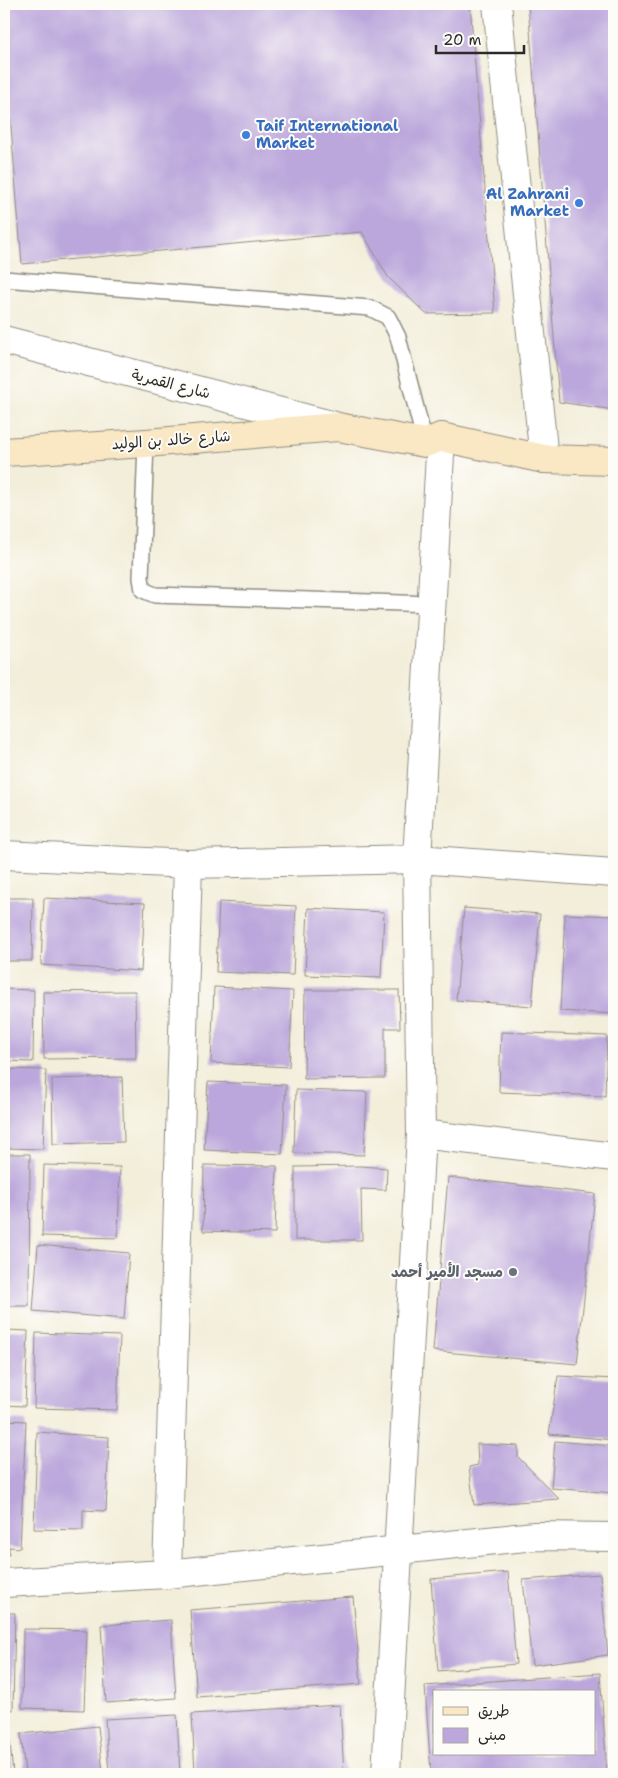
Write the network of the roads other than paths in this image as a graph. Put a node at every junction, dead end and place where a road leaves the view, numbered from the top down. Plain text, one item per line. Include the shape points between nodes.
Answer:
1 (497, 4) edge
2 (4, 280) edge
3 (4, 340) edge
4 (338, 426) junction
5 (433, 440) junction
6 (146, 443) junction
7 (4, 452) edge
8 (544, 459) junction
9 (614, 462) edge
10 (432, 604) junction
11 (4, 855) edge
12 (417, 860) junction
13 (188, 864) junction
14 (614, 873) edge
15 (421, 1134) junction
16 (614, 1157) edge
17 (614, 1538) edge
18 (398, 1551) junction
19 (168, 1574) junction
20 (4, 1583) edge
21 (386, 1774) edge

1 - 8 street
2 - 5 lane via 370,308 388,317
3 - 4 street, شارع القمرية
4 - 5 street, شارع خالد بن الوليد
4 - 6 street, شارع خالد بن الوليد
5 - 8 street, شارع خالد بن الوليد
5 - 10 street
6 - 7 street, شارع خالد بن الوليد
6 - 10 lane via 143,590 155,595
8 - 9 street, شارع خالد بن الوليد
10 - 12 street
11 - 13 street
12 - 13 street
12 - 14 street
12 - 15 street
13 - 19 street
15 - 16 street
15 - 18 street
17 - 18 street via 535,1536
18 - 19 street
18 - 21 street
19 - 20 street

